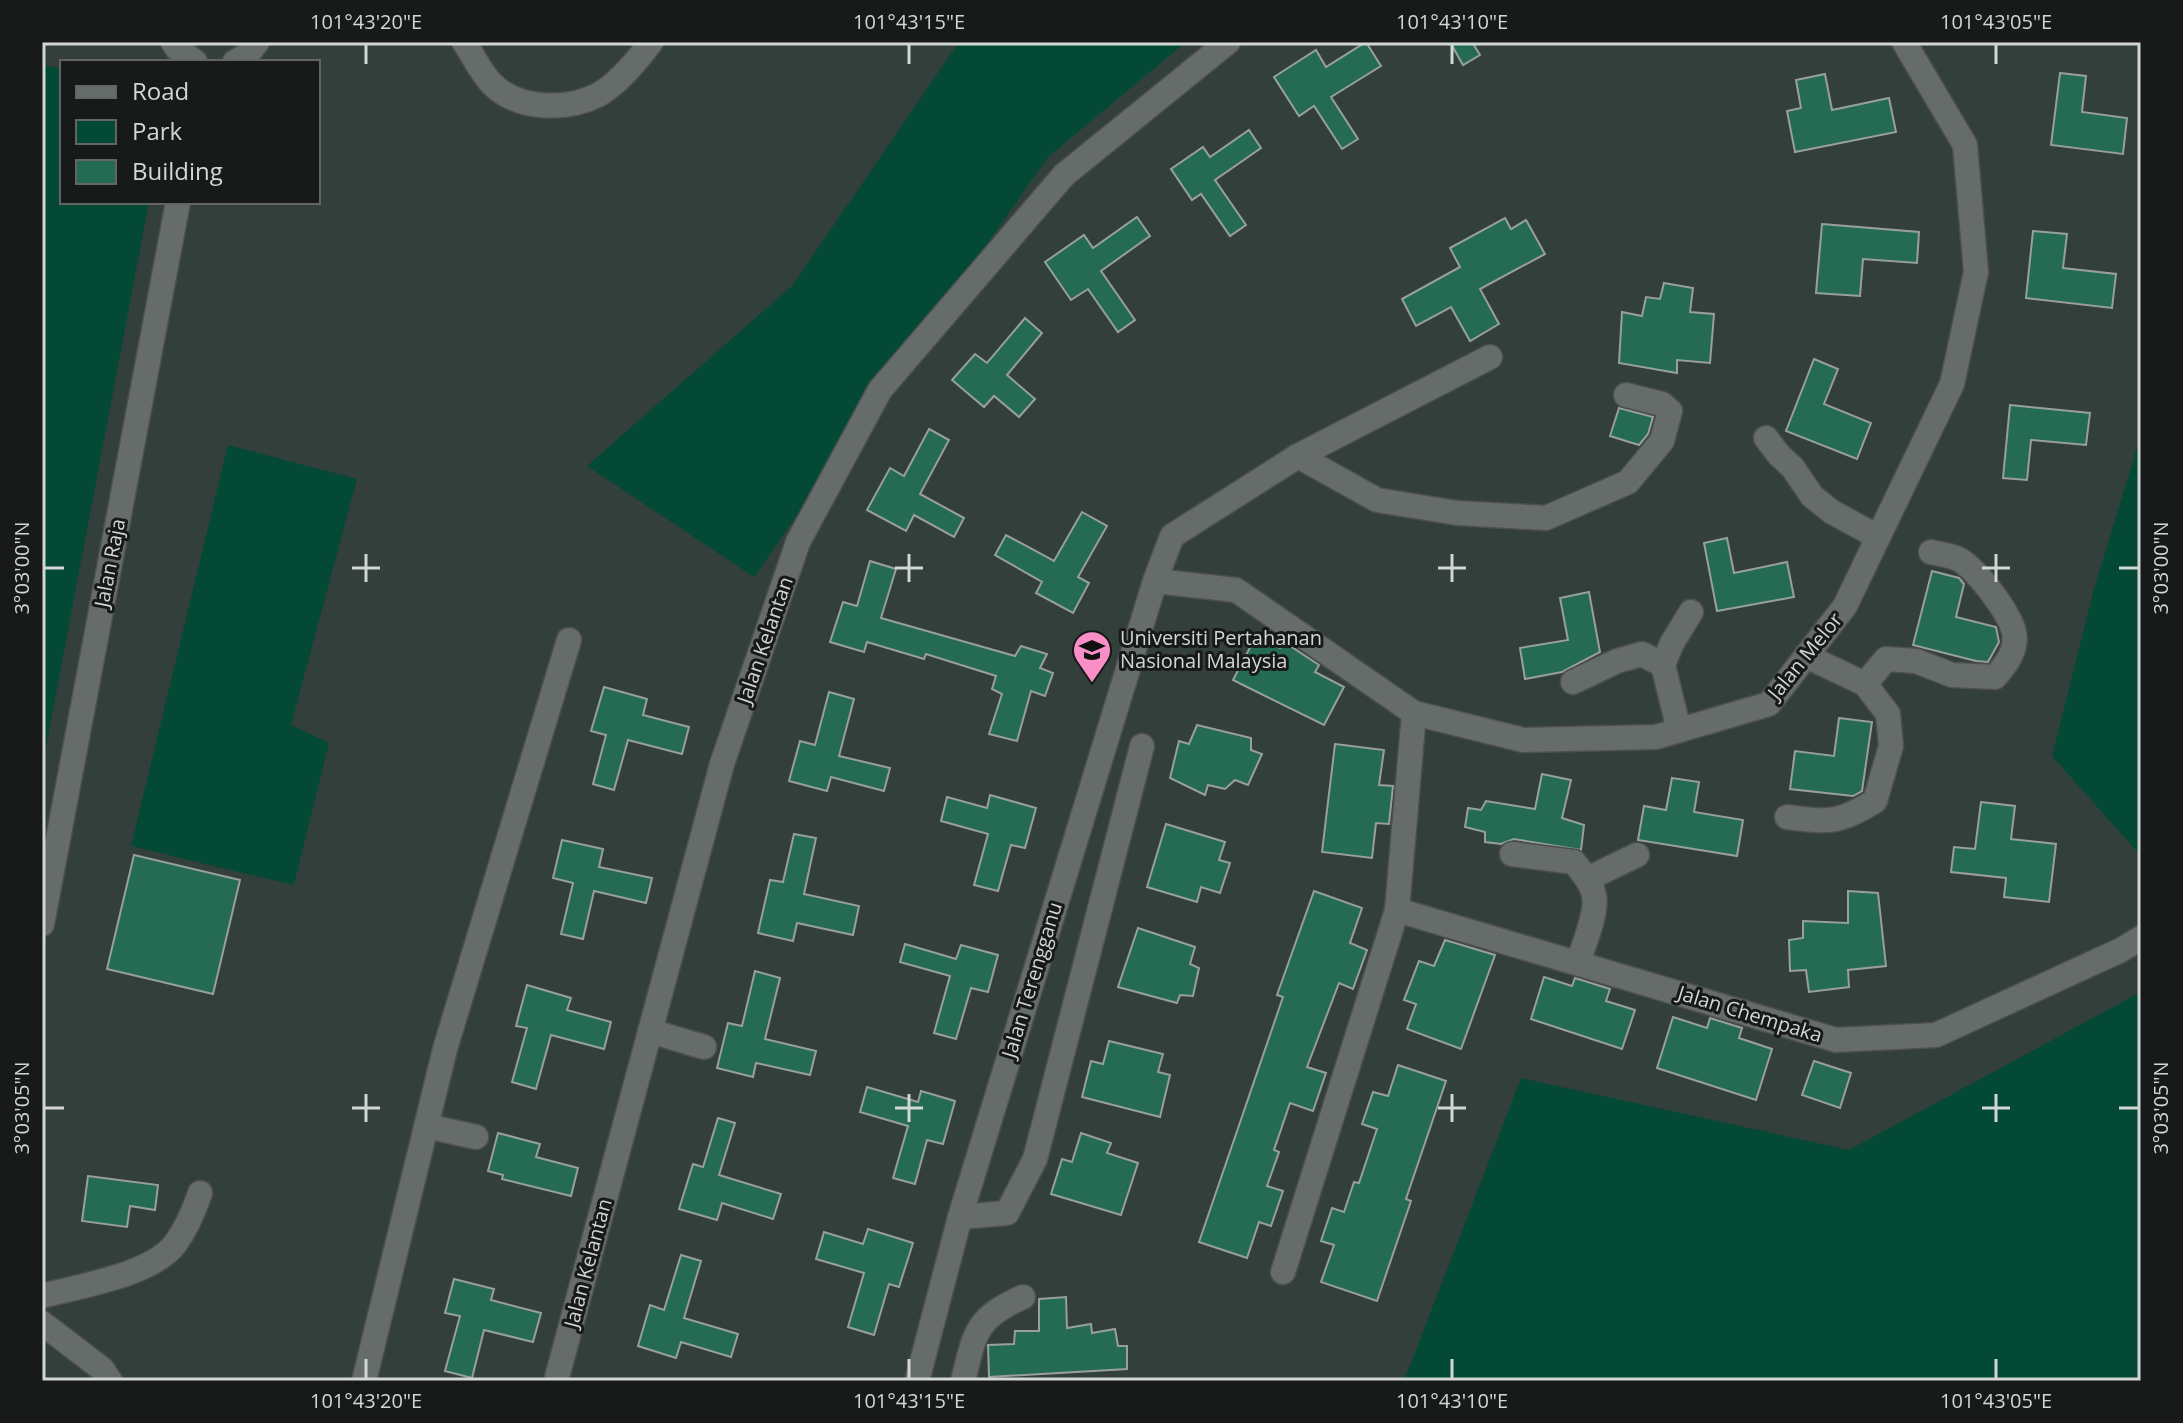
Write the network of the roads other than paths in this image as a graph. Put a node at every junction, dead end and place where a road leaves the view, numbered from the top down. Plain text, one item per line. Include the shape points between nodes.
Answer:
1 (173, 42) edge
2 (257, 42) edge
3 (464, 42) edge
4 (651, 42) edge
5 (1228, 42) edge
6 (1904, 42) edge
7 (190, 60) edge
8 (238, 60) edge
9 (178, 204) edge
10 (1490, 357) dead end
11 (1626, 395) dead end
12 (1766, 438) dead end
13 (1298, 456) junction
14 (1878, 537) junction
15 (1931, 552) dead end
16 (1155, 581) junction
17 (1691, 612) dead end
18 (569, 640) dead end
19 (1806, 656) junction
20 (1663, 665) junction
21 (1573, 682) dead end
22 (1865, 684) junction
23 (1414, 713) junction
24 (1679, 730) junction
25 (1142, 746) dead end
26 (1787, 817) dead end
27 (1512, 854) dead end
28 (1637, 855) dead end
29 (1587, 879) junction
30 (1397, 910) junction
31 (42, 924) edge
32 (2141, 938) edge
33 (1578, 963) junction
34 (650, 1031) junction
35 (704, 1047) dead end
36 (426, 1126) junction
37 (476, 1137) dead end
38 (200, 1193) dead end
39 (960, 1217) junction
40 (1283, 1272) dead end
41 (42, 1296) edge
42 (1023, 1297) dead end
43 (42, 1323) edge
44 (110, 1381) edge
45 (364, 1381) edge
46 (556, 1381) edge
47 (917, 1381) edge
48 (963, 1381) edge

1 - 7 street
2 - 8 street
3 - 4 street via 492,83 513,99 541,106 573,104 599,94 634,65
5 - 34 street, Jalan Kelantan via 1064,175 880,390 798,542 722,764
6 - 14 street, Jalan Melor via 1965,145 1976,272 1952,384
9 - 31 street, Jalan Raja
10 - 13 street, Jalan Terengganu
11 - 13 street via 1670,411 1662,441 1628,482 1546,518 1457,513 1377,500
12 - 14 street via 1812,496
13 - 16 street, Jalan Terengganu via 1172,536
14 - 19 street, Jalan Melor via 1845,606
15 - 22 street via 1958,558 1991,592 2014,633 2009,662 1995,677 1952,675 1916,661 1886,659
16 - 23 street, Jalan Melor via 1236,590
16 - 39 street, Jalan Terengganu
17 - 20 street
18 - 36 street
19 - 22 street
19 - 24 street, Jalan Melor via 1769,704
20 - 21 street via 1642,654
20 - 24 street
22 - 26 street via 1888,714 1891,746 1875,801 1827,822
23 - 24 street, Jalan Melor via 1523,740 1656,737
23 - 30 street
25 - 39 street via 1035,1159 1007,1213
27 - 29 street via 1574,862
28 - 29 street
29 - 33 street via 1595,896
30 - 33 street, Jalan Chempaka
30 - 40 street
32 - 33 street, Jalan Chempaka via 1936,1035 1836,1040
34 - 35 street
34 - 46 street, Jalan Kelantan
36 - 37 street
36 - 45 street
38 - 41 street via 174,1246 153,1264
39 - 47 street, Jalan Terengganu
42 - 48 street via 996,1309 975,1335
43 - 44 street

